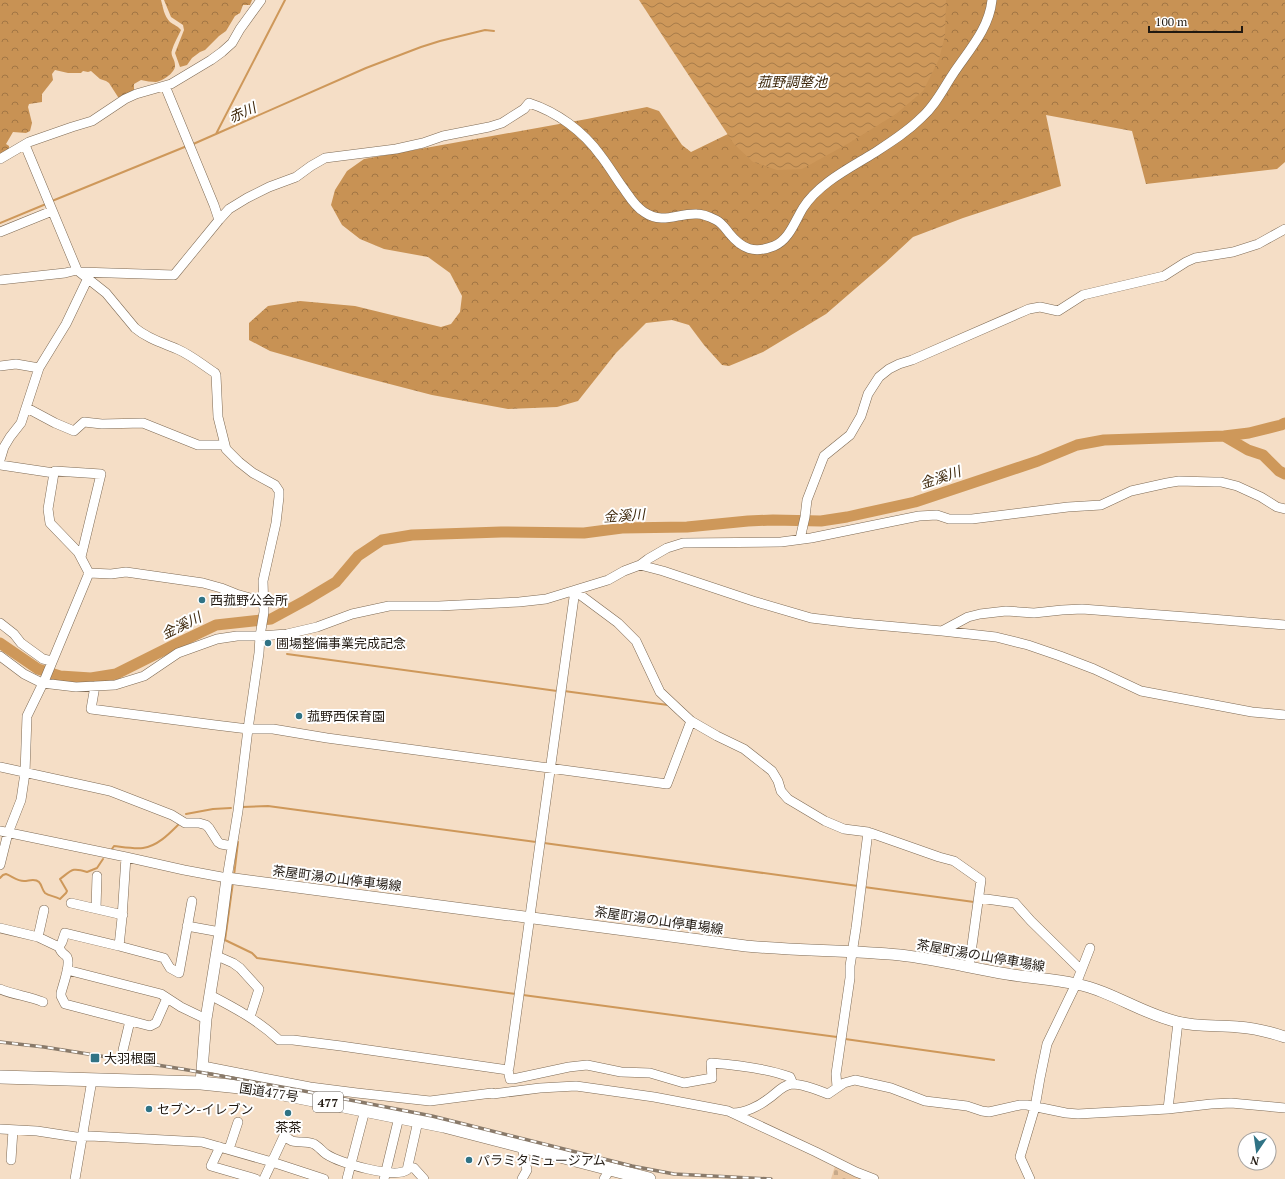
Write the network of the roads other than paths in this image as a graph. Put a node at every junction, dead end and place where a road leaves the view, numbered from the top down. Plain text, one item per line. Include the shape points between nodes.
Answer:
1 (261, 0) edge
2 (992, 0) edge
3 (165, 86) junction
4 (25, 145) junction
5 (0, 159) edge
6 (50, 205) junction
7 (219, 220) junction
8 (1285, 229) edge
9 (0, 232) edge
10 (82, 273) junction
11 (0, 280) edge
12 (0, 366) edge
13 (39, 368) junction
14 (27, 408) junction
15 (225, 445) junction
16 (0, 460) edge
17 (0, 465) edge
18 (54, 473) junction
19 (1285, 509) edge
20 (801, 537) junction
21 (80, 557) junction
22 (640, 565) junction
23 (89, 574) junction
24 (575, 590) junction
25 (264, 604) junction
26 (0, 623) edge
27 (1285, 625) edge
28 (942, 631) junction
29 (261, 633) junction
30 (0, 656) edge
31 (52, 662) junction
32 (43, 681) junction
33 (94, 686) junction
34 (1285, 716) edge
35 (691, 721) junction
36 (248, 729) junction
37 (0, 767) edge
38 (551, 768) junction
39 (25, 773) junction
40 (4, 832) edge
41 (868, 832) junction
42 (233, 843) junction
43 (126, 857) junction
44 (0, 865) edge
45 (98, 876) dead end
46 (231, 878) junction
47 (979, 898) junction
48 (192, 901) dead end
49 (71, 903) dead end
50 (96, 908) junction
51 (44, 910) dead end
52 (123, 915) junction
53 (530, 917) junction
54 (187, 926) junction
55 (0, 928) edge
56 (220, 932) junction
57 (38, 937) junction
58 (118, 946) junction
59 (59, 948) junction
60 (1090, 948) dead end
61 (852, 952) junction
62 (216, 956) junction
63 (969, 967) junction
64 (67, 970) junction
65 (1081, 970) junction
66 (1076, 984) junction
67 (0, 989) edge
68 (210, 995) junction
69 (167, 998) junction
70 (43, 1002) dead end
71 (250, 1017) junction
72 (206, 1019) junction
73 (130, 1021) junction
74 (1178, 1022) junction
75 (1285, 1037) edge
76 (123, 1050) dead end
77 (203, 1066) junction
78 (508, 1070) junction
79 (0, 1077) edge
80 (92, 1080) junction
81 (201, 1083) junction
82 (793, 1084) junction
83 (837, 1087) junction
84 (1035, 1107) junction
85 (1285, 1108) edge
86 (1168, 1109) junction
87 (365, 1110) junction
88 (733, 1113) junction
89 (399, 1117) junction
90 (418, 1121) junction
91 (238, 1122) dead end
92 (0, 1129) edge
93 (13, 1130) junction
94 (83, 1136) junction
95 (522, 1147) junction
96 (225, 1148) junction
97 (11, 1160) dead end
98 (272, 1162) junction
99 (408, 1166) junction
100 (351, 1167) junction
101 (607, 1174) edge
102 (384, 1177) edge
103 (402, 1177) edge
104 (75, 1179) edge
105 (256, 1179) edge
106 (264, 1179) edge
107 (324, 1179) edge
108 (347, 1179) edge
109 (424, 1179) edge
110 (522, 1179) edge
111 (649, 1179) edge
112 (874, 1179) edge
113 (1030, 1179) edge

1 - 3 street via 228,48
2 - 7 street via 980,36 922,118 893,141 824,186 804,207 787,235 767,249 751,250 737,243 718,221 704,215 665,219 645,213 635,204 589,141 556,115 529,103 502,123 489,127 396,149 325,158 296,177 269,186 247,198
3 - 4 street via 125,99 92,121
3 - 7 street
4 - 5 street
4 - 6 street
6 - 9 street
6 - 10 street
7 - 10 street via 174,275
8 - 20 street via 1258,244 1233,252 1195,258 1164,276 1082,295 1058,311 1029,309 889,369 872,387 861,416 850,435 824,456 806,500
10 - 11 street
10 - 13 street via 66,324
10 - 15 street via 106,293 138,331 187,354 215,373 218,417
12 - 13 street via 16,364
13 - 14 street
14 - 15 street via 74,431 87,422 143,423 198,445
14 - 16 street via 19,426 4,447
15 - 25 street via 239,462 271,482 279,491 276,523 263,581
17 - 18 street
18 - 21 street via 48,509 50,523
18 - 21 street via 55,470 101,474
19 - 20 street via 1231,484 1179,481 1131,491 1096,506 972,519 949,519 937,515 918,516 856,530 811,538
20 - 22 street via 781,542 683,543 668,548
21 - 23 street
22 - 24 street via 608,580
22 - 28 street via 811,618
23 - 25 street via 126,572 204,583
23 - 31 street
24 - 29 street via 546,599 520,602 389,606 352,614 317,627 287,634
24 - 35 street via 618,623 636,641 660,692
24 - 38 street
25 - 29 street
26 - 31 street via 21,643 43,659
27 - 28 street via 1082,609 980,614 968,617
28 - 34 street via 996,637 1028,645 1094,669 1141,691
29 - 33 street via 217,639 178,653 144,676 115,685
29 - 36 street
30 - 32 street via 24,674
31 - 32 street
32 - 33 street via 76,687
32 - 39 street via 27,716
33 - 36 street via 91,709
35 - 38 street via 667,784
35 - 41 street via 744,749 772,771 781,791 788,799 838,827
36 - 38 street via 273,729
36 - 42 street
37 - 39 street
38 - 53 street
39 - 40 street via 21,800
39 - 42 street via 110,791 172,815 181,821 199,822 206,825 221,844
40 - 43 street
40 - 44 street
41 - 47 street via 954,861 981,880
41 - 61 street
42 - 46 street
43 - 46 street
43 - 52 street
45 - 50 street
46 - 53 main road, 茶屋町湯の山停車場線
46 - 56 main road
47 - 63 street
47 - 65 street via 1015,903
48 - 54 street
49 - 50 street
50 - 52 street
51 - 57 street
52 - 58 street
53 - 61 main road, 茶屋町湯の山停車場線 via 782,950
53 - 78 street
54 - 56 street
54 - 58 street via 179,973 170,968 164,958
55 - 57 street
56 - 62 main road
57 - 59 street
58 - 59 street via 64,933
59 - 64 street via 69,962
60 - 65 street
61 - 63 main road, 茶屋町湯の山停車場線 via 900,955
61 - 83 street via 836,1074
62 - 68 main road
62 - 71 street via 240,968 259,989
63 - 66 main road, 茶屋町湯の山停車場線
64 - 69 street via 161,994
64 - 73 street via 61,993 65,1004
65 - 66 street
66 - 74 main road, 茶屋町湯の山停車場線
66 - 84 street via 1047,1044
67 - 70 street
68 - 71 street
68 - 72 main road
69 - 72 street
69 - 73 street via 156,1023 150,1026
71 - 78 street via 279,1040 341,1046
72 - 77 main road
73 - 76 street
74 - 75 main road, 茶屋町湯の山停車場線 via 1253,1029
74 - 86 street
77 - 81 main road
77 - 88 street via 310,1087 430,1101 576,1086 717,1108
78 - 82 street via 510,1079 513,1079 588,1065 621,1072 650,1072 684,1083 712,1078 711,1063 771,1071 790,1077
79 - 80 highway, 国道477号 / 477
80 - 81 highway, 国道477号 / 477
80 - 94 street
81 - 87 highway, 国道477号 / 477 via 258,1089
82 - 83 street via 828,1094
82 - 88 street via 752,1108
83 - 84 street via 855,1080 891,1088 925,1101 967,1106 989,1112 1020,1105
84 - 86 street via 1078,1114
84 - 113 street via 1020,1157
85 - 86 street via 1231,1103
87 - 89 highway, 国道477号 / 477
87 - 100 street
88 - 112 street
89 - 90 highway, 国道477号 / 477
89 - 102 street
90 - 95 highway, 国道477号 / 477
90 - 99 street
91 - 96 street
92 - 93 street
93 - 94 street
93 - 97 street
94 - 96 street via 195,1140
94 - 104 street
95 - 101 highway, 国道477号 / 477
95 - 110 street via 527,1170
96 - 98 street
96 - 105 street via 211,1166
98 - 100 street via 284,1136 293,1141 314,1144 326,1154
98 - 106 street
98 - 107 street
99 - 103 street
99 - 109 street via 414,1168
100 - 102 street
100 - 108 street
101 - 111 highway, 国道477号 / 477
102 - 103 street

